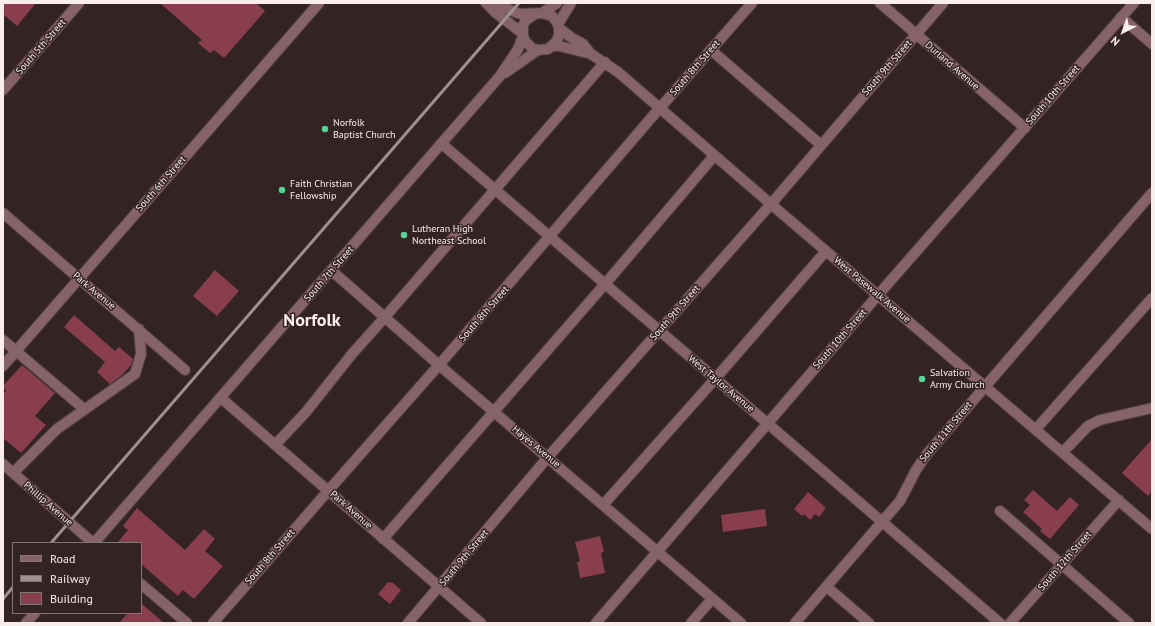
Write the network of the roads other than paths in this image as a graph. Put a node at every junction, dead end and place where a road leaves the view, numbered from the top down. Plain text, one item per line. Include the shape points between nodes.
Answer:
1 (79, 3) edge
2 (319, 3) edge
3 (486, 3) edge
4 (495, 3) edge
5 (557, 3) edge
6 (571, 3) edge
7 (752, 3) edge
8 (880, 3) edge
9 (943, 3) edge
10 (1134, 3) edge
11 (539, 13) junction
12 (1121, 17) junction
13 (558, 26) junction
14 (916, 34) junction
15 (522, 35) junction
16 (1152, 44) edge
17 (552, 46) junction
18 (538, 50) junction
19 (712, 50) junction
20 (591, 54) junction
21 (605, 62) junction
22 (500, 76) junction
23 (3, 90) edge
24 (660, 109) junction
25 (1025, 128) junction
26 (442, 144) junction
27 (821, 145) junction
28 (714, 156) junction
29 (495, 190) junction
30 (1152, 193) edge
31 (770, 204) junction
32 (3, 214) edge
33 (550, 237) junction
34 (826, 251) junction
35 (332, 271) junction
36 (79, 278) junction
37 (605, 284) junction
38 (878, 295) junction
39 (1152, 298) edge
40 (385, 316) junction
41 (139, 329) junction
42 (659, 332) junction
43 (3, 340) edge
44 (16, 350) junction
45 (439, 365) junction
46 (3, 366) edge
47 (185, 370) dead end
48 (715, 380) junction
49 (985, 386) junction
50 (221, 398) junction
51 (1152, 408) edge
52 (84, 409) junction
53 (494, 411) junction
54 (768, 423) junction
55 (1036, 429) junction
56 (275, 445) junction
57 (1063, 452) junction
58 (548, 457) junction
59 (3, 464) edge
60 (13, 473) junction
61 (328, 490) junction
62 (1119, 500) junction
63 (603, 505) junction
64 (1000, 511) dead end
65 (881, 522) junction
66 (1152, 529) edge
67 (383, 539) junction
68 (93, 542) edge
69 (95, 542) edge
70 (657, 552) junction
71 (1061, 565) junction
72 (142, 585) edge
73 (827, 587) junction
74 (439, 588) junction
75 (712, 599) junction
76 (34, 614) edge
77 (26, 623) edge
78 (187, 623) edge
79 (213, 623) edge
80 (408, 623) edge
81 (481, 623) edge
82 (596, 623) edge
83 (691, 623) edge
84 (741, 623) edge
85 (795, 623) edge
86 (869, 623) edge
87 (1000, 623) edge
88 (1010, 623) edge
89 (1129, 623) edge

1 - 23 street, South 5th Street
2 - 36 street, South 6th Street
3 - 15 street
4 - 11 street via 517,13
5 - 11 street
6 - 13 street
7 - 19 street, South 8th Street
8 - 14 street, Durland Avenue
9 - 14 street, South 9th Street
10 - 12 street, South 10th Street
11 - 13 street via 552,16
11 - 15 street via 526,20
12 - 16 street
12 - 25 street, South 10th Street
13 - 17 street via 559,36
13 - 20 street, West Pasewalk Avenue via 583,44
14 - 25 street, Durland Avenue
14 - 27 street, South 9th Street
15 - 18 street via 528,46
15 - 22 street, South 7th Street via 518,49
17 - 18 street
17 - 20 street, West Pasewalk Avenue
18 - 22 street, South 7th Street
19 - 24 street, South 8th Street
19 - 27 street
20 - 21 street, West Pasewalk Avenue
21 - 24 street, West Pasewalk Avenue
21 - 29 street
22 - 26 street, South 7th Street
24 - 28 street, West Pasewalk Avenue
24 - 33 street, South 8th Street
25 - 38 street, South 10th Street
26 - 29 street, West Taylor Avenue
26 - 35 street, South 7th Street
27 - 31 street, South 9th Street
28 - 31 street, West Pasewalk Avenue
28 - 37 street
29 - 33 street, West Taylor Avenue
29 - 40 street
30 - 49 street, South 11th Street
31 - 34 street, West Pasewalk Avenue
31 - 42 street, South 9th Street
32 - 36 street, Park Avenue
33 - 37 street, West Taylor Avenue
33 - 45 street, South 8th Street
34 - 38 street, West Pasewalk Avenue
34 - 48 street
35 - 40 street, Hayes Avenue
35 - 50 street, South 7th Street
36 - 41 street, Park Avenue
36 - 44 street, South 6th Street
37 - 42 street, West Taylor Avenue
37 - 53 street
38 - 49 street, West Pasewalk Avenue
38 - 54 street, South 10th Street
39 - 55 street
40 - 45 street, Hayes Avenue
40 - 56 street via 306,412
41 - 47 street, Park Avenue
41 - 52 street via 141,354 134,374
42 - 48 street, West Taylor Avenue
42 - 58 street, South 9th Street
43 - 44 street
44 - 46 street, South 6th Street
44 - 52 street
45 - 53 street, Hayes Avenue
45 - 61 street, South 8th Street
48 - 54 street, West Taylor Avenue
48 - 63 street
49 - 55 street, West Pasewalk Avenue
49 - 65 street, South 11th Street via 927,454 900,500
50 - 56 street, Park Avenue
50 - 69 street, South 7th Street
51 - 57 street via 1100,420 1088,426
52 - 60 street via 57,429
53 - 58 street, Hayes Avenue
53 - 67 street
54 - 65 street, West Taylor Avenue
54 - 70 street, South 10th Street
55 - 57 street, West Pasewalk Avenue
56 - 61 street, Park Avenue
57 - 62 street, West Pasewalk Avenue
58 - 63 street, Hayes Avenue
58 - 74 street, South 9th Street
59 - 60 street, Phillip Avenue
60 - 68 street, Phillip Avenue
61 - 67 street, Park Avenue
61 - 79 street, South 8th Street
62 - 66 street, West Pasewalk Avenue
62 - 71 street, South 12th Street
63 - 70 street, Hayes Avenue
64 - 71 street
65 - 73 street, South 11th Street
65 - 87 street, West Taylor Avenue
67 - 74 street, Park Avenue
70 - 75 street, Hayes Avenue
70 - 82 street, South 10th Street
71 - 88 street, South 12th Street
71 - 89 street
72 - 78 street
73 - 85 street, South 11th Street
73 - 86 street
74 - 80 street, South 9th Street
74 - 81 street, Park Avenue
75 - 83 street
75 - 84 street, Hayes Avenue
76 - 77 street

